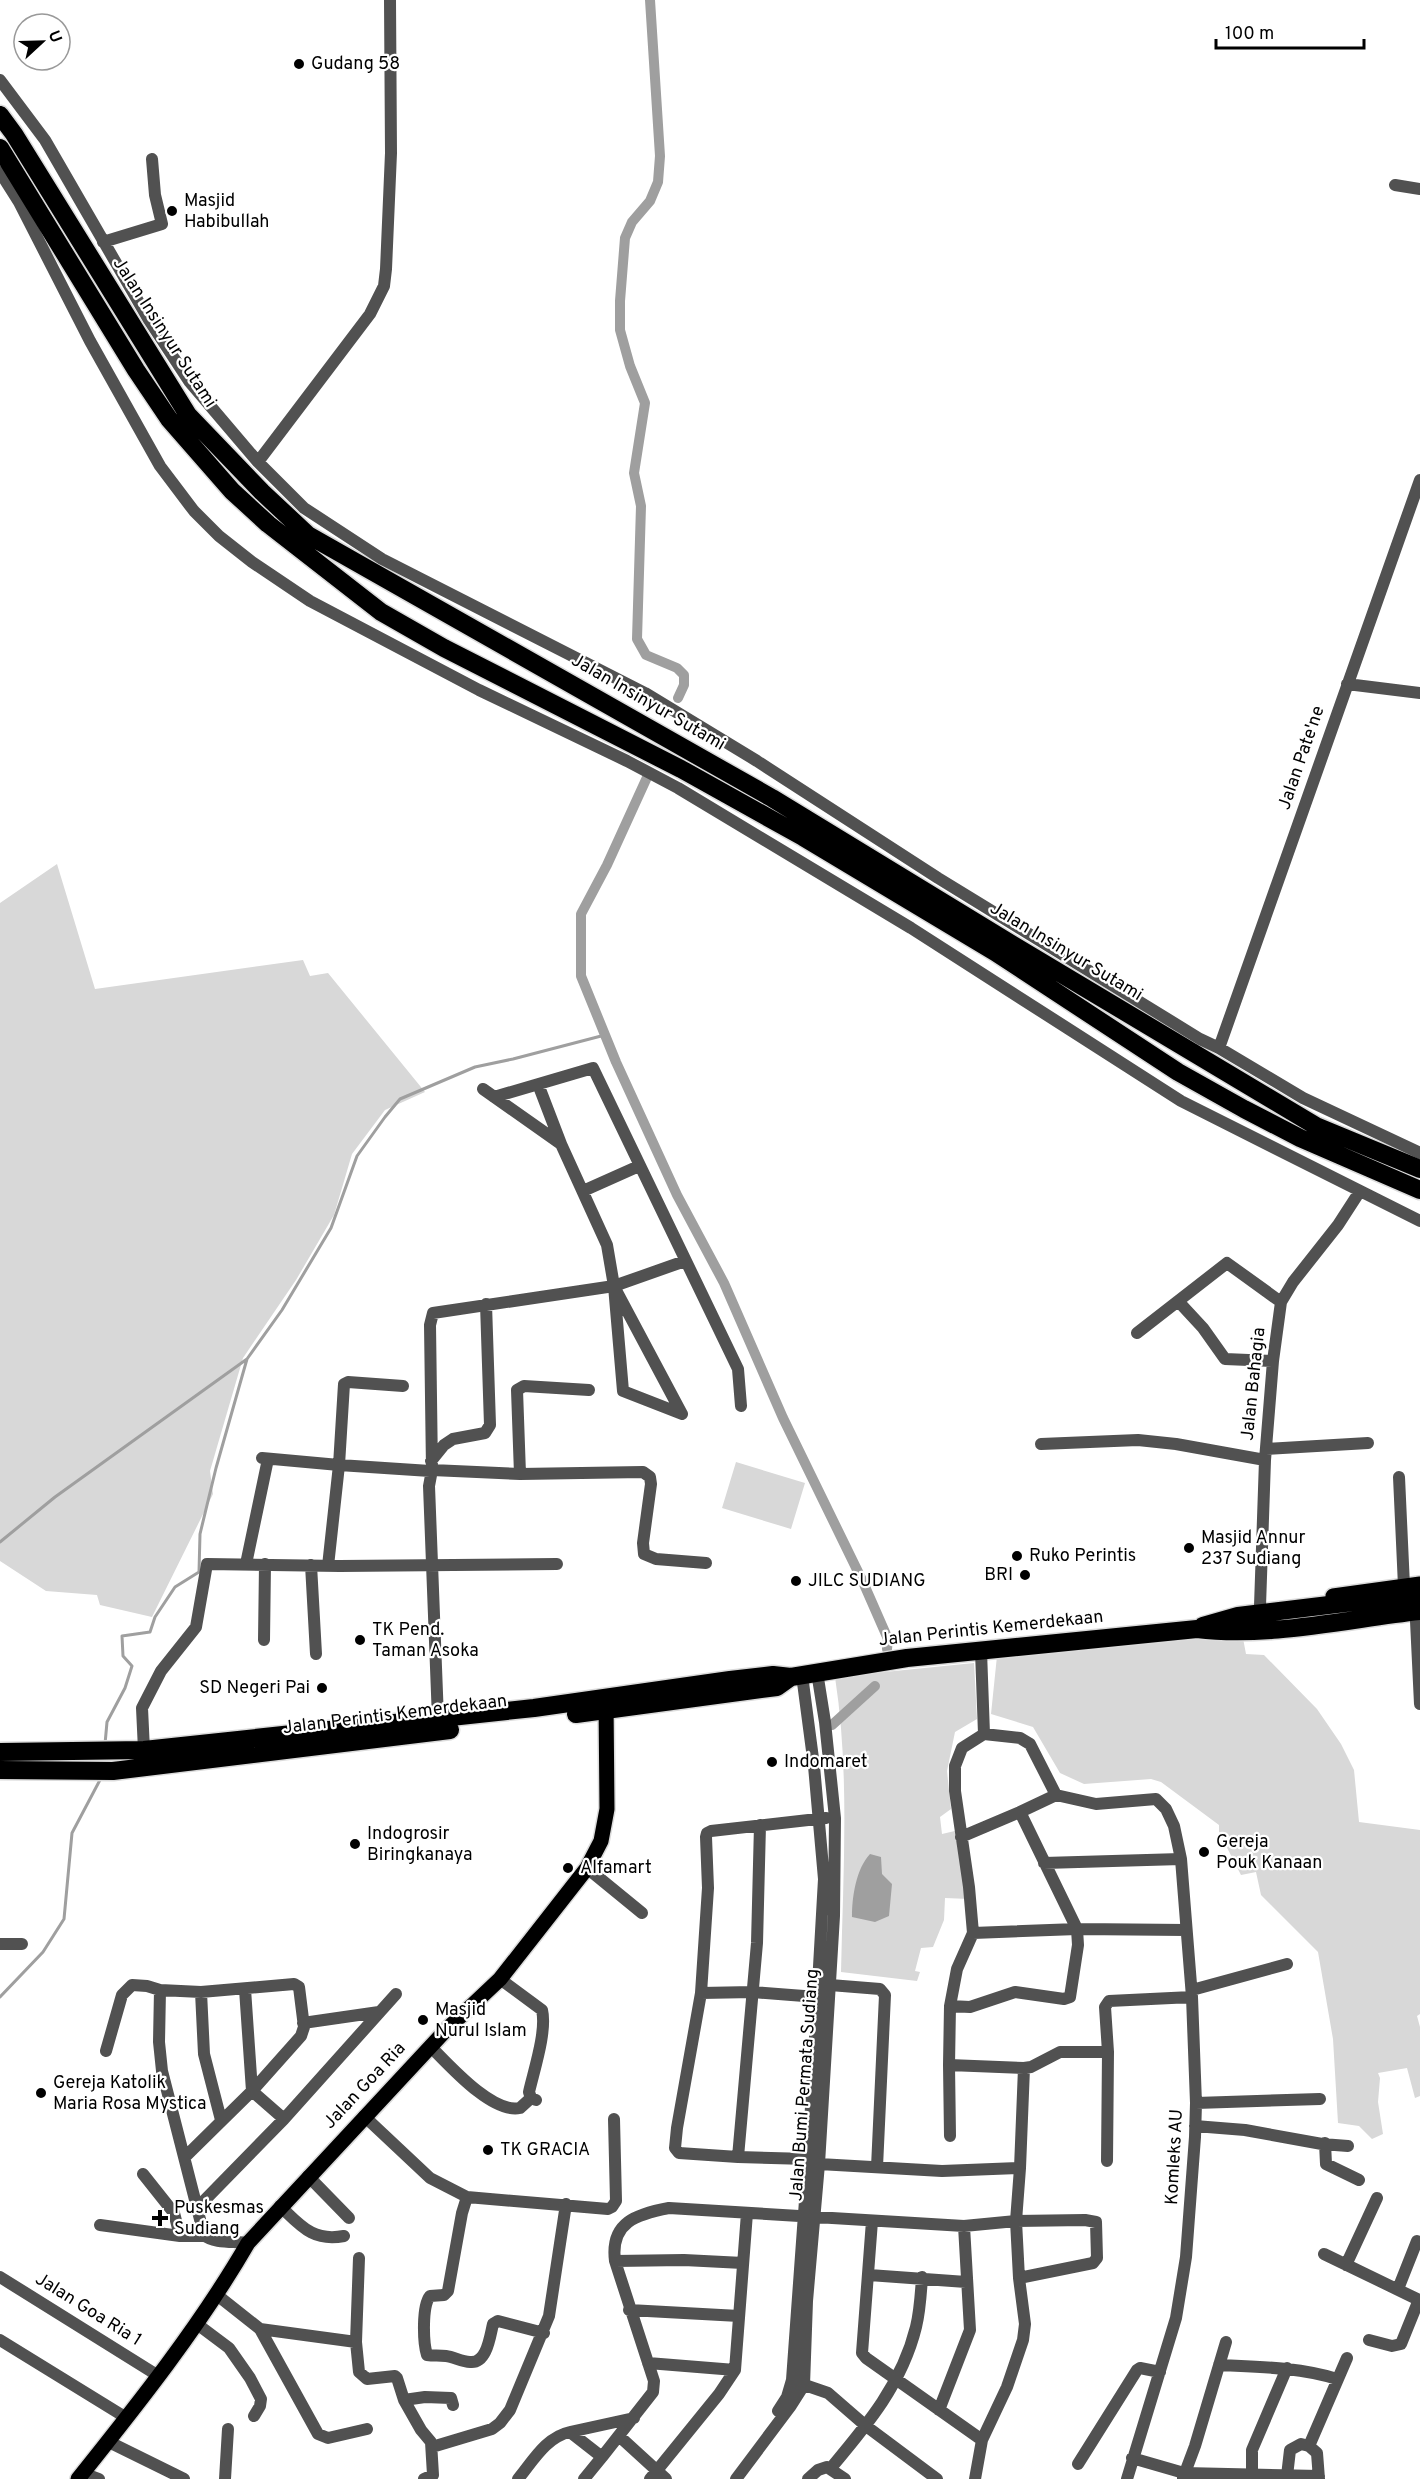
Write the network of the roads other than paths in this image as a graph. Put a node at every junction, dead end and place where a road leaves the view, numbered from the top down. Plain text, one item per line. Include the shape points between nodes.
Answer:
1 (390, 0) edge
2 (0, 80) edge
3 (0, 115) edge
4 (0, 148) edge
5 (152, 159) dead end
6 (0, 172) edge
7 (1395, 185) dead end
8 (1420, 189) edge
9 (103, 242) junction
10 (258, 462) junction
11 (1420, 480) edge
12 (1347, 684) junction
13 (1420, 693) edge
14 (1219, 1048) junction
15 (538, 1084) junction
16 (483, 1089) dead end
17 (494, 1097) junction
18 (561, 1144) junction
19 (1420, 1153) edge
20 (639, 1166) junction
21 (1420, 1169) edge
22 (1420, 1190) edge
23 (583, 1191) junction
24 (1360, 1191) junction
25 (1420, 1221) edge
26 (685, 1261) junction
27 (614, 1286) junction
28 (1178, 1301) junction
29 (1281, 1302) junction
30 (486, 1304) junction
31 (1137, 1334) dead end
32 (1273, 1361) junction
33 (403, 1386) dead end
34 (589, 1390) dead end
35 (741, 1406) dead end
36 (1368, 1443) dead end
37 (1041, 1444) dead end
38 (1265, 1455) junction
39 (339, 1465) junction
40 (431, 1467) junction
41 (520, 1473) junction
42 (1399, 1477) dead end
43 (706, 1563) dead end
44 (246, 1564) junction
45 (265, 1564) junction
46 (431, 1564) junction
47 (557, 1564) dead end
48 (311, 1565) junction
49 (328, 1566) junction
50 (1420, 1584) edge
51 (1412, 1590) edge
52 (1260, 1606) junction
53 (1419, 1617) edge
54 (1239, 1623) junction
55 (264, 1640) dead end
56 (316, 1654) dead end
57 (982, 1660) junction
58 (803, 1675) junction
59 (606, 1704) junction
60 (1420, 1704) edge
61 (438, 1719) junction
62 (984, 1734) junction
63 (144, 1750) junction
64 (0, 1752) edge
65 (0, 1770) edge
66 (1056, 1795) junction
67 (1020, 1812) junction
68 (835, 1818) junction
69 (819, 1819) junction
70 (760, 1825) junction
71 (961, 1838) junction
72 (1181, 1859) junction
73 (1044, 1863) junction
74 (587, 1868) junction
75 (642, 1913) dead end
76 (1077, 1929) junction
77 (1186, 1930) junction
78 (973, 1933) junction
79 (0, 1944) edge
80 (22, 1944) dead end
81 (1287, 1964) dead end
82 (500, 1979) junction
83 (830, 1985) junction
84 (245, 1989) junction
85 (160, 1990) junction
86 (201, 1992) junction
87 (753, 1992) junction
88 (701, 1993) junction
89 (396, 1994) dead end
90 (1192, 1994) junction
91 (818, 1997) junction
92 (950, 2006) junction
93 (379, 2012) junction
94 (303, 2023) junction
95 (430, 2046) junction
96 (106, 2051) dead end
97 (1108, 2052) junction
98 (949, 2065) junction
99 (1024, 2068) junction
100 (252, 2091) junction
101 (1320, 2099) dead end
102 (1196, 2103) junction
103 (364, 2116) junction
104 (284, 2119) junction
105 (614, 2119) dead end
106 (221, 2121) junction
107 (1195, 2126) junction
108 (950, 2136) dead end
109 (1325, 2143) junction
110 (1348, 2146) dead end
111 (185, 2157) junction
112 (738, 2157) junction
113 (814, 2161) junction
114 (1107, 2161) dead end
115 (877, 2167) junction
116 (1020, 2168) junction
117 (143, 2174) dead end
118 (308, 2176) junction
119 (1359, 2180) dead end
120 (467, 2197) junction
121 (1377, 2198) dead end
122 (566, 2204) junction
123 (280, 2206) junction
124 (197, 2208) junction
125 (747, 2213) junction
126 (809, 2217) junction
127 (349, 2218) dead end
128 (872, 2221) junction
129 (1016, 2221) junction
130 (100, 2225) dead end
131 (964, 2226) junction
132 (180, 2236) junction
133 (205, 2236) junction
134 (344, 2236) dead end
135 (1417, 2241) dead end
136 (248, 2243) junction
137 (1324, 2254) dead end
138 (358, 2258) dead end
139 (615, 2260) junction
140 (743, 2263) junction
141 (1346, 2265) junction
142 (869, 2275) junction
143 (0, 2277) edge
144 (922, 2277) junction
145 (1019, 2278) junction
146 (966, 2282) junction
147 (1398, 2289) junction
148 (217, 2295) junction
149 (629, 2310) junction
150 (740, 2316) junction
151 (197, 2324) junction
152 (1415, 2327) edge
153 (260, 2329) junction
154 (544, 2333) junction
155 (0, 2340) edge
156 (1370, 2340) dead end
157 (356, 2342) junction
158 (1226, 2342) dead end
159 (1347, 2358) dead end
160 (648, 2363) junction
161 (1219, 2365) junction
162 (1287, 2368) junction
163 (735, 2370) junction
164 (1160, 2372) junction
165 (157, 2375) junction
166 (1336, 2379) junction
167 (792, 2380) junction
168 (897, 2381) junction
169 (804, 2385) junction
170 (404, 2400) junction
171 (453, 2404) dead end
172 (939, 2410) junction
173 (254, 2416) dead end
174 (125, 2417) junction
175 (634, 2418) junction
176 (866, 2426) junction
177 (228, 2429) dead end
178 (367, 2429) dead end
179 (570, 2432) junction
180 (619, 2436) junction
181 (982, 2440) junction
182 (107, 2441) junction
183 (432, 2446) junction
184 (1309, 2446) junction
185 (602, 2457) junction
186 (1132, 2457) junction
187 (1078, 2464) dead end
188 (830, 2469) junction
189 (81, 2476) edge
190 (657, 2476) edge
191 (1183, 2476) edge
192 (1252, 2476) junction
193 (1287, 2476) junction
194 (225, 2477) edge
195 (1319, 2478) edge
196 (99, 2479) edge
197 (184, 2479) edge
198 (212, 2479) edge
199 (424, 2479) edge
200 (518, 2479) edge
201 (584, 2479) edge
202 (727, 2479) edge
203 (736, 2479) edge
204 (808, 2479) edge
205 (845, 2479) edge
206 (937, 2479) edge
207 (975, 2479) edge
208 (1127, 2479) edge

1 - 10 street via 391,153 384,286 370,314
2 - 9 street via 41,134
3 - 21 highway, Jalan Insinyur Sutami via 188,415 308,534 772,798 1316,1126
4 - 22 highway, Jalan Insinyur Sutami via 169,419 232,491 268,524 381,612 803,837 995,952 1178,1072 1244,1109
5 - 9 street via 162,224
6 - 24 street via 160,466 194,511 252,562 310,601 678,788 911,928 1181,1101
7 - 8 street
9 - 10 street via 189,381
10 - 14 street via 304,507 382,559 645,693 1075,963
11 - 12 street, Jalan Pate'ne
12 - 13 street
12 - 14 street, Jalan Pate'ne
14 - 19 street via 1303,1098
15 - 17 street
15 - 18 street
15 - 20 street via 593,1068
16 - 17 street
17 - 18 street
18 - 23 street
20 - 23 street
20 - 26 street
23 - 27 street via 607,1245
24 - 25 street
24 - 29 street, Jalan Bahagia
26 - 27 street
26 - 35 street via 738,1369
27 - 27 street via 623,1391 682,1414 645,1345
27 - 30 street
28 - 29 street via 1229,1263
28 - 31 street
28 - 32 street via 1225,1359
29 - 32 street, Jalan Bahagia
30 - 40 street via 489,1425 485,1433 453,1439 444,1445
30 - 40 street via 438,1311 430,1317
32 - 38 street, Jalan Bahagia
33 - 39 street via 344,1383
34 - 41 street via 524,1386 517,1390
36 - 38 street
37 - 38 street via 1138,1440
38 - 52 street, Jalan Bahagia
39 - 40 street
39 - 44 street via 265,1459
39 - 49 street
40 - 41 street
40 - 46 street
41 - 43 street via 643,1472 650,1477 651,1484 644,1554 657,1559
42 - 51 street
44 - 45 street
44 - 63 street via 205,1567 196,1627 160,1671 142,1708
45 - 48 street
45 - 55 street
46 - 47 street
46 - 49 street
46 - 61 street
48 - 49 street
48 - 56 street
50 - 51 main road, Jalan Perintis Kemerdekaan
51 - 52 main road, Jalan Perintis Kemerdekaan
51 - 54 highway, Jalan Perintis Kemerdekaan
52 - 54 main road, Jalan Perintis Kemerdekaan via 1248,1608
53 - 54 highway, Jalan Perintis Kemerdekaan
53 - 60 street
54 - 57 highway, Jalan Perintis Kemerdekaan
57 - 58 highway, Jalan Perintis Kemerdekaan via 907,1658
57 - 62 street
58 - 59 highway, Jalan Perintis Kemerdekaan via 741,1678
58 - 68 street, Jalan Bumi Permata Sudiang via 825,1722
58 - 69 street, Jalan Bumi Permata Sudiang
59 - 61 highway, Jalan Perintis Kemerdekaan
59 - 65 highway, Jalan Perintis Kemerdekaan via 113,1771
59 - 74 main road, Jalan Goa Ria via 607,1809 601,1841
61 - 63 highway, Jalan Perintis Kemerdekaan
62 - 66 street via 1020,1738 1030,1744
62 - 71 street via 962,1748 955,1764
63 - 64 highway, Jalan Perintis Kemerdekaan
66 - 67 street
66 - 72 street, Komleks AU via 1096,1804 1159,1800 1174,1826
67 - 71 street
67 - 73 street
68 - 69 street
68 - 83 street, Jalan Bumi Permata Sudiang
69 - 70 street
69 - 91 street, Jalan Bumi Permata Sudiang via 824,1879
70 - 87 street
70 - 88 street via 706,1834 708,1888
71 - 78 street
72 - 73 street
72 - 77 street, Komleks AU
73 - 76 street
74 - 75 street
74 - 82 main road, Jalan Goa Ria
76 - 77 street
76 - 78 street
76 - 92 street via 1078,1945 1068,1998 1015,1992 970,2007
77 - 90 street, Komleks AU
78 - 92 street via 957,1970
79 - 80 street
81 - 90 street
82 - 95 main road, Jalan Goa Ria
82 - 95 street via 542,2011 542,2033 529,2092 533,2099 520,2108 500,2106
83 - 113 street, Jalan Bumi Permata Sudiang
83 - 115 street via 880,1989 885,1995
84 - 86 street
84 - 94 street via 297,1986
84 - 100 street
85 - 86 street
85 - 96 street via 147,1986 126,1989
85 - 111 street via 162,2071
86 - 106 street via 204,2054
87 - 88 street
87 - 91 street
87 - 112 street
88 - 112 street via 675,2148 678,2153
89 - 93 street
90 - 97 street via 1108,2002
90 - 102 street, Komleks AU
91 - 113 street, Jalan Bumi Permata Sudiang
92 - 98 street
93 - 94 street
93 - 104 street
94 - 100 street via 298,2039
95 - 103 main road, Jalan Goa Ria
97 - 99 street via 1060,2052
97 - 114 street
98 - 99 street
98 - 108 street
99 - 116 street
100 - 104 street
100 - 106 street
101 - 102 street
102 - 107 street, Komleks AU
103 - 118 main road, Jalan Goa Ria
103 - 120 street via 430,2178
104 - 124 street
105 - 122 street via 616,2201 608,2209
106 - 111 street
107 - 109 street
107 - 164 street, Komleks AU via 1186,2257 1176,2318
109 - 110 street
109 - 119 street via 1326,2164
111 - 124 street
112 - 113 street
113 - 115 street
113 - 126 street, Jalan Bumi Permata Sudiang
115 - 116 street via 942,2171
116 - 129 street
117 - 132 street via 174,2213
118 - 123 main road, Jalan Goa Ria
118 - 127 street
120 - 122 street
120 - 154 street via 448,2291 430,2296 425,2306 427,2355 478,2361 486,2352 493,2324 498,2321
121 - 141 street
122 - 154 street via 558,2272
123 - 134 street via 312,2233 329,2239
123 - 136 main road, Jalan Goa Ria
124 - 133 street
125 - 126 street
125 - 139 street via 669,2208 654,2211 622,2226 615,2241
125 - 140 street
126 - 128 street
126 - 167 street, Jalan Bumi Permata Sudiang
126 - 169 street, Jalan Bumi Permata Sudiang
128 - 131 street
128 - 142 street
129 - 131 street
129 - 145 street
129 - 145 street via 1085,2220 1095,2221 1097,2227 1097,2258 1093,2263
130 - 132 street
131 - 146 street
132 - 133 street
133 - 136 street
135 - 147 street
136 - 148 main road, Jalan Goa Ria
137 - 141 street
138 - 157 street
139 - 140 street
139 - 149 street
140 - 150 street
141 - 147 street
142 - 144 street
142 - 168 street via 862,2350 866,2358
143 - 165 street, Jalan Goa Ria 1
144 - 146 street
144 - 168 street via 916,2326
145 - 181 street via 1025,2324 1023,2340 1007,2387
146 - 172 street via 968,2338
147 - 152 street via 1417,2299
148 - 151 main road, Jalan Goa Ria
148 - 153 street
149 - 150 street
149 - 160 street
150 - 163 street
151 - 165 main road, Jalan Goa Ria
151 - 173 street via 229,2348 250,2378 261,2398
152 - 156 street via 1399,2346
153 - 157 street
153 - 178 street via 318,2434 328,2438
154 - 183 street via 510,2410 500,2423 487,2431
155 - 174 street
157 - 170 street via 359,2372 367,2379 395,2376
158 - 161 street
159 - 166 street
160 - 163 street
160 - 175 street via 654,2386
161 - 162 street
161 - 191 street
162 - 166 street
162 - 192 street via 1252,2450
163 - 190 street
164 - 186 street, Komleks AU
164 - 187 street via 1137,2370
165 - 174 main road, Jalan Goa Ria
166 - 184 street
167 - 169 street
167 - 202 street, Jalan Bumi Permata Sudiang via 778,2411
168 - 172 street
168 - 176 street
169 - 176 street via 828,2393
169 - 203 street, Jalan Bumi Permata Sudiang
170 - 171 street via 442,2396 451,2398
170 - 183 street
172 - 181 street
174 - 182 main road, Jalan Goa Ria
175 - 179 street
175 - 180 street
176 - 188 street
176 - 206 street
177 - 194 street
179 - 185 street
179 - 200 street via 546,2444
180 - 185 street
180 - 190 street
181 - 207 street
182 - 189 main road, Jalan Goa Ria
182 - 197 street
183 - 199 street via 433,2475
184 - 193 street via 1301,2444 1290,2450
184 - 195 street via 1319,2456
185 - 201 street
186 - 191 street
186 - 208 street, Komleks AU
188 - 204 street via 820,2468
188 - 205 street
189 - 196 street
191 - 192 street
192 - 193 street
193 - 195 street
194 - 198 street

